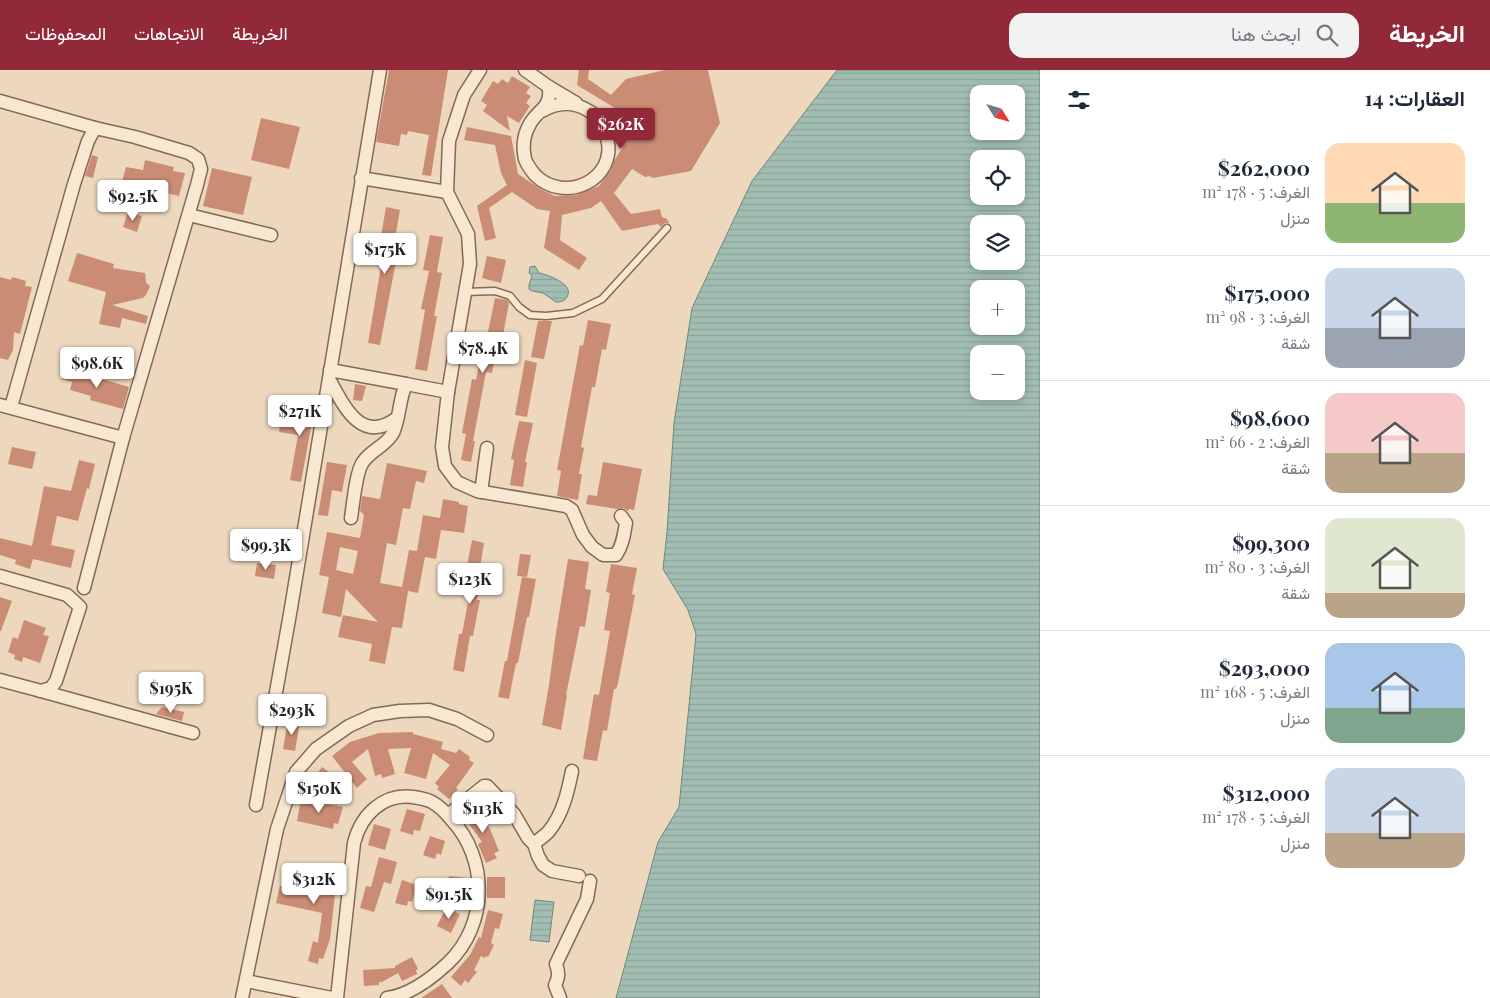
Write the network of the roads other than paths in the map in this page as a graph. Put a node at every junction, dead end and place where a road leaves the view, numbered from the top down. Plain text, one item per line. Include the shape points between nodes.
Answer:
1 (380, 70) edge
2 (480, 70) edge
3 (525, 70) edge
4 (549, 87) junction
5 (0, 101) edge
6 (580, 105) junction
7 (542, 111) junction
8 (95, 128) junction
9 (361, 178) junction
10 (447, 192) junction
11 (189, 215) junction
12 (667, 228) dead end
13 (271, 235) dead end
14 (465, 292) junction
15 (329, 374) junction
16 (406, 384) junction
17 (448, 392) junction
18 (6, 406) edge
19 (397, 418) junction
20 (123, 438) junction
21 (487, 448) dead end
22 (481, 492) junction
23 (621, 516) dead end
24 (351, 518) dead end
25 (0, 576) edge
26 (84, 588) dead end
27 (0, 680) edge
28 (41, 691) junction
29 (192, 733) dead end
30 (487, 735) dead end
31 (572, 771) dead end
32 (256, 805) dead end
33 (448, 815) junction
34 (534, 844) junction
35 (246, 981) junction
36 (242, 998) edge
37 (332, 998) edge
38 (337, 998) edge
39 (392, 998) edge
40 (560, 998) edge

1 - 9 street
2 - 10 street via 464,95 449,141
3 - 4 street
4 - 6 street
4 - 7 street via 550,97
5 - 8 street
6 - 7 street via 565,103
6 - 7 street via 596,114 604,126 609,144 601,171 590,182 578,187 555,187 542,181 531,170 526,159 525,135
8 - 11 street via 189,153 198,159 201,169
8 - 18 street via 74,184
9 - 10 street
9 - 15 street
10 - 14 street via 468,234 470,264
11 - 13 street
11 - 20 street
12 - 14 lane via 602,298 573,312 530,315 510,296 495,291
14 - 17 street
15 - 16 street
15 - 19 street via 344,405 360,423 377,428
15 - 32 street
16 - 17 street
16 - 19 street
17 - 22 street via 442,448 445,466 458,482
18 - 20 street
19 - 24 street via 388,441 362,462
20 - 26 street
21 - 22 street
22 - 23 street via 566,506 572,510 592,547 603,555 616,555 620,550 626,523
25 - 28 street via 68,595 80,607 56,681 51,688
27 - 28 street
28 - 29 street
30 - 35 street via 457,719 429,710 400,711 372,715 349,726 316,749 296,772 277,829
31 - 34 street via 556,820
33 - 34 street via 474,792 487,786 514,814
33 - 38 street via 421,798 398,797 384,801 364,819 354,843
33 - 39 street via 472,853 480,888 478,913 462,947 452,959 429,978
34 - 40 street via 543,865 552,871 585,879 587,899 556,964 559,977 555,985
35 - 36 street
35 - 37 street

